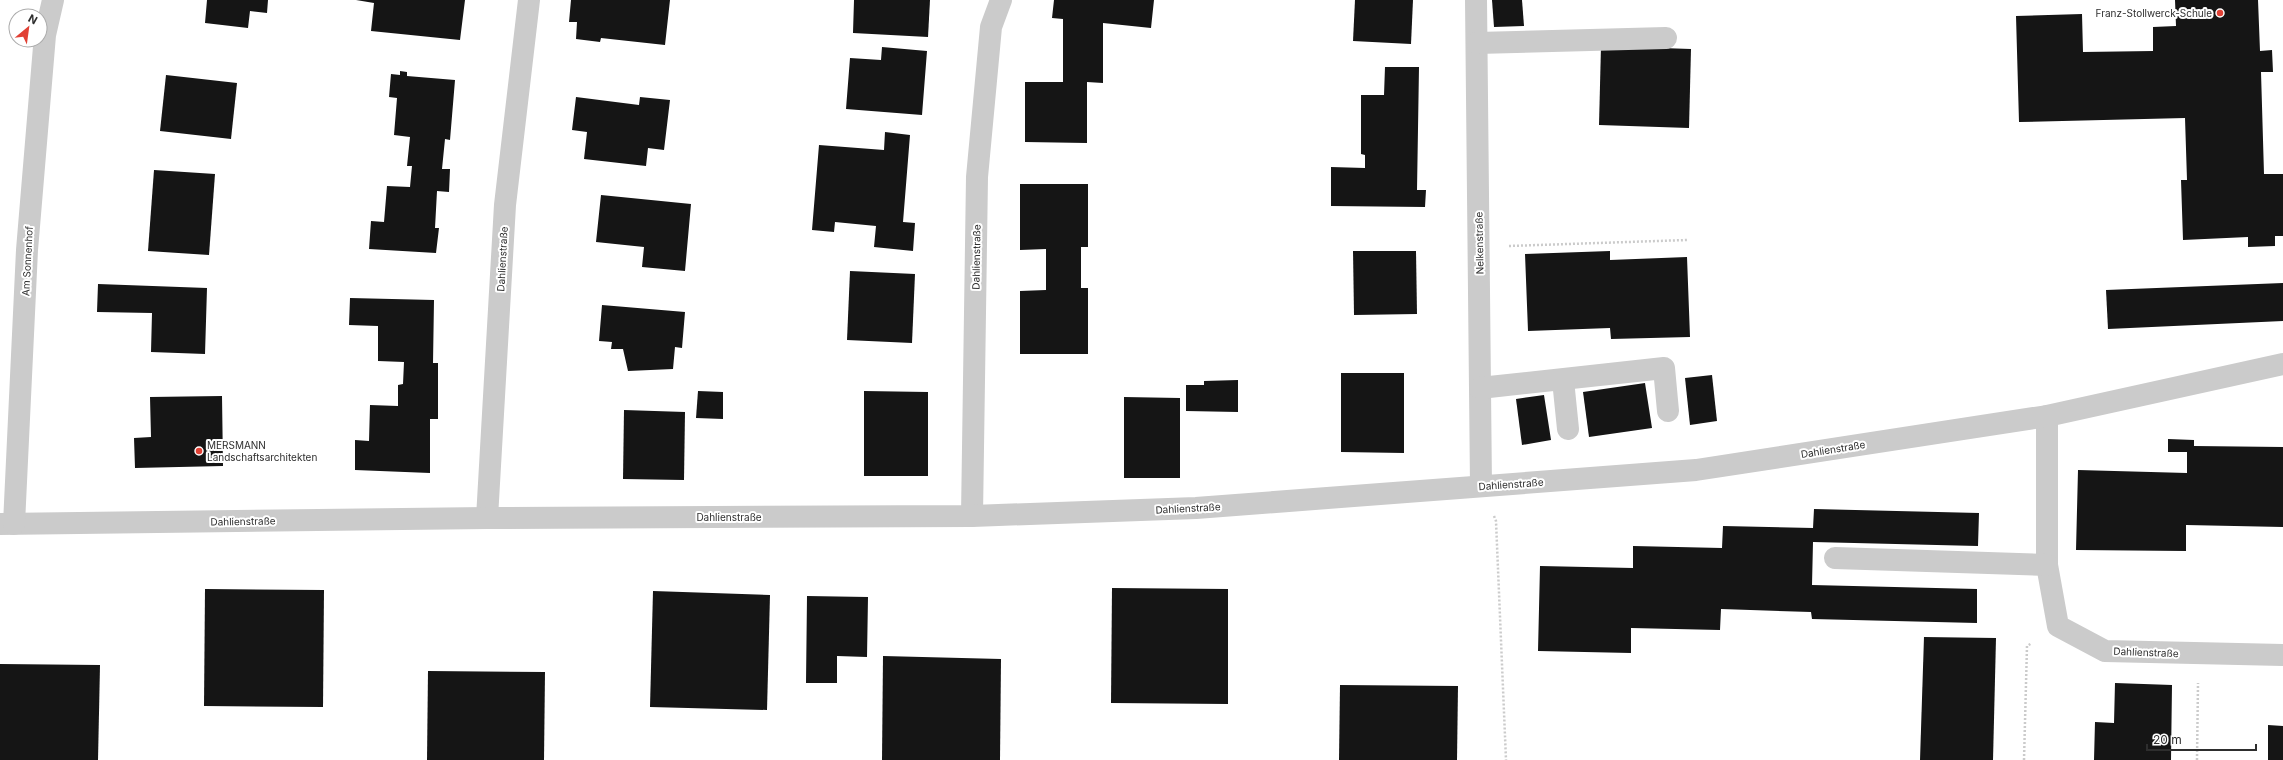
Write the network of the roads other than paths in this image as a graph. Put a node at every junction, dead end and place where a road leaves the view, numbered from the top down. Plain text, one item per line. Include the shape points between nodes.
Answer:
1 (53, 0) edge
2 (529, 0) edge
3 (1001, 0) edge
4 (1476, 0) edge
5 (1666, 38) dead end
6 (1477, 43) junction
7 (2283, 364) edge
8 (1564, 380) junction
9 (1480, 388) junction
10 (1668, 411) dead end
11 (2047, 416) junction
12 (1568, 428) dead end
13 (1481, 486) junction
14 (972, 516) junction
15 (487, 518) junction
16 (7, 524) edge
17 (1835, 558) dead end
18 (2047, 566) junction
19 (2283, 655) edge

1 - 16 street, Am Sonnenhof via 45,34
2 - 15 street, Dahlienstraße via 505,205
3 - 14 street, Dahlienstraße via 992,27 977,177
4 - 6 street, Nelkenstraße
5 - 6 street
6 - 9 street, Nelkenstraße
7 - 11 street, Dahlienstraße
8 - 9 street
8 - 10 street via 1664,368
8 - 12 street
9 - 13 street, Nelkenstraße
11 - 13 street, Dahlienstraße via 1696,470
11 - 18 street
13 - 14 street, Dahlienstraße via 1196,508
14 - 15 street, Dahlienstraße
15 - 16 street, Dahlienstraße
17 - 18 street
18 - 19 street, Dahlienstraße via 2058,626 2105,651

